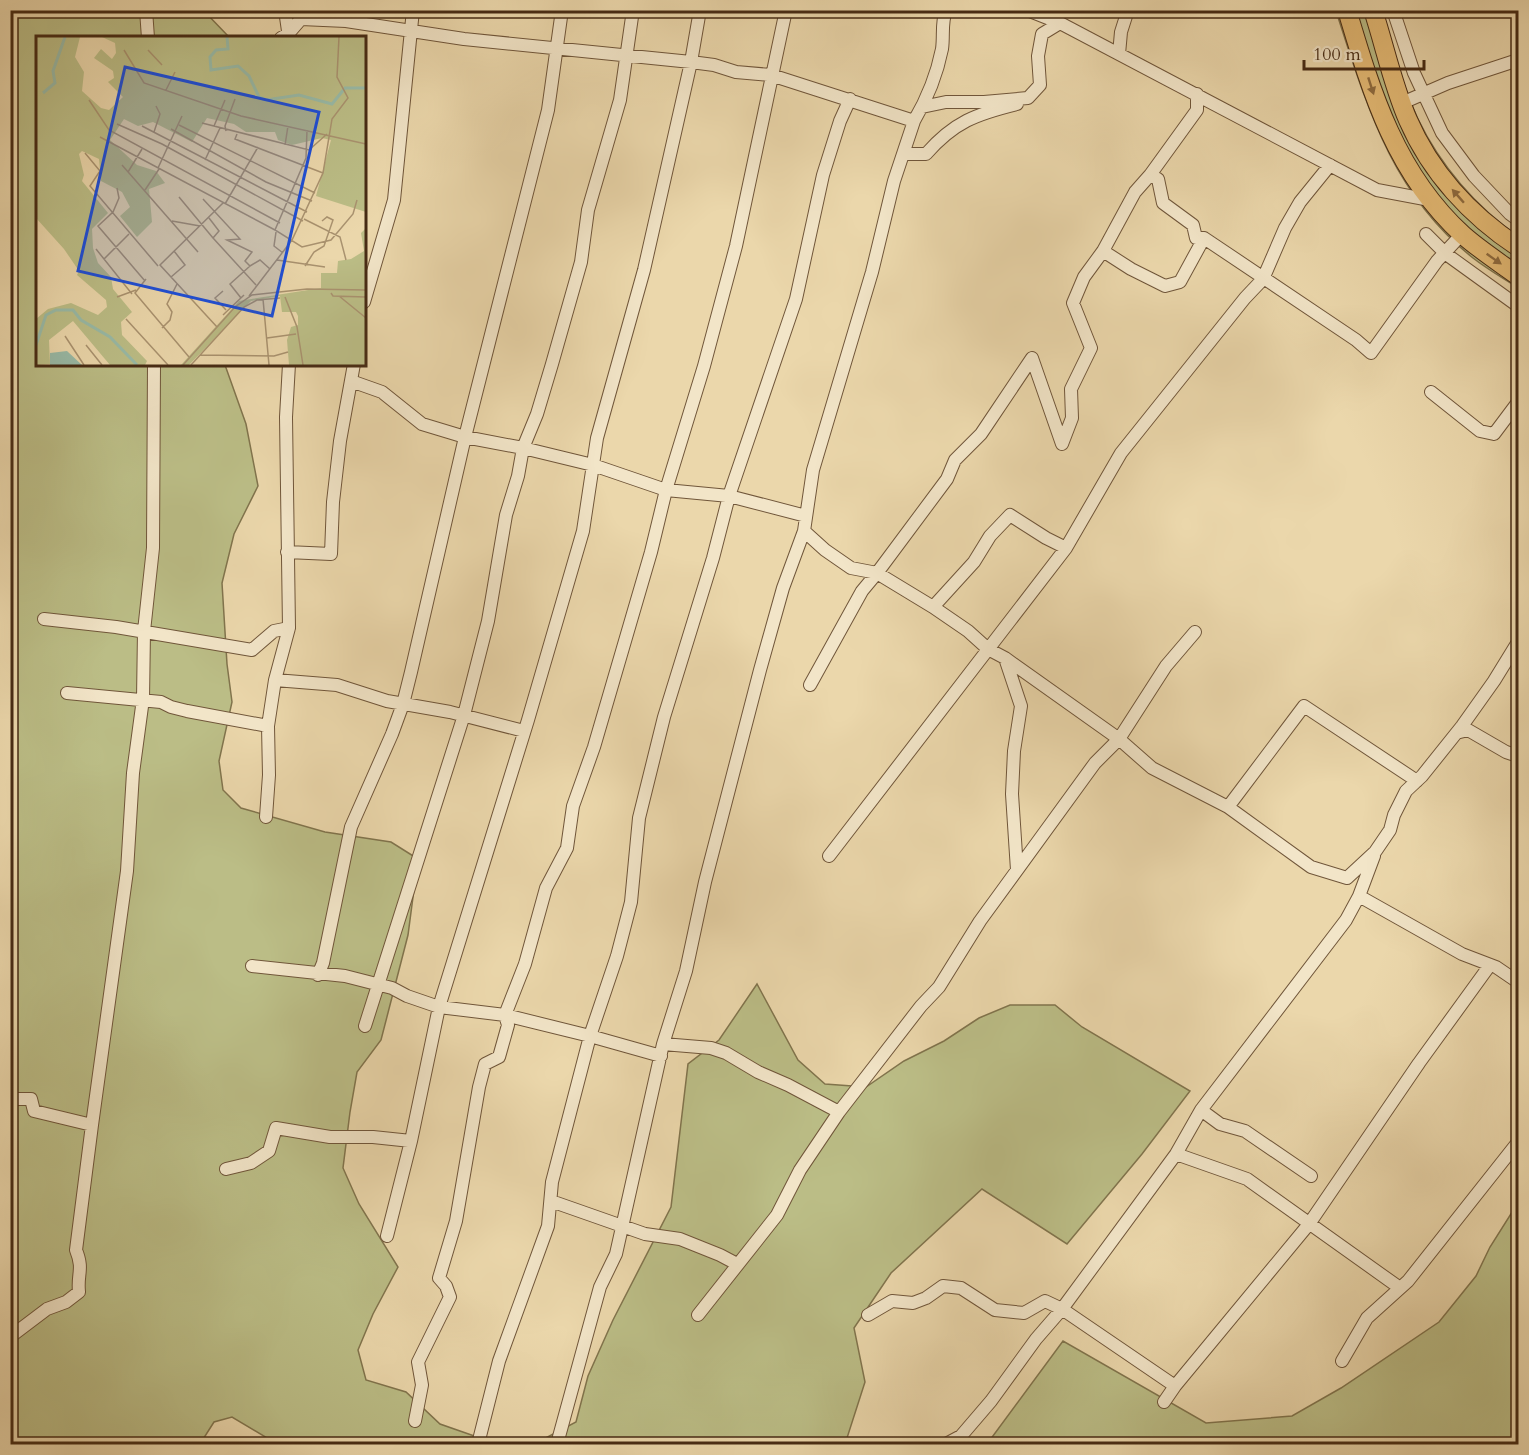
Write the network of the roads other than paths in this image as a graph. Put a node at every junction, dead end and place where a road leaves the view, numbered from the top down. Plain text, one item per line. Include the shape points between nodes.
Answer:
1 (146, 10) edge
2 (285, 10) edge
3 (413, 10) edge
4 (562, 10) edge
5 (633, 10) edge
6 (700, 10) edge
7 (786, 10) edge
8 (946, 10) edge
9 (1027, 10) edge
10 (1128, 10) edge
11 (1347, 10) edge
12 (1373, 10) edge
13 (1393, 10) edge
14 (1060, 23) junction
15 (411, 32) junction
16 (148, 36) edge
17 (286, 36) edge
18 (558, 48) junction
19 (1119, 54) junction
20 (627, 56) junction
21 (1518, 60) edge
22 (691, 62) junction
23 (771, 75) junction
24 (1197, 94) junction
25 (1424, 94) junction
26 (1028, 98) junction
27 (850, 99) junction
28 (1402, 103) junction
29 (922, 107) junction
30 (914, 121) junction
31 (903, 154) junction
32 (1330, 165) junction
33 (1150, 175) junction
34 (1430, 200) junction
35 (1518, 220) edge
36 (1426, 234) dead end
37 (1462, 234) junction
38 (1204, 238) junction
39 (1518, 247) edge
40 (1104, 251) junction
41 (1518, 276) edge
42 (1263, 279) junction
43 (366, 295) edge
44 (1518, 306) edge
45 (154, 366) edge
46 (289, 366) edge
47 (354, 366) edge
48 (351, 381) junction
49 (1431, 392) dead end
50 (1518, 402) edge
51 (465, 437) junction
52 (524, 448) junction
53 (593, 465) junction
54 (666, 490) junction
55 (729, 496) junction
56 (806, 516) junction
57 (804, 531) junction
58 (1066, 548) junction
59 (287, 552) junction
60 (877, 573) junction
61 (933, 607) junction
62 (44, 619) dead end
63 (289, 628) junction
64 (144, 632) junction
65 (1195, 632) dead end
66 (1518, 642) edge
67 (988, 649) junction
68 (1005, 658) junction
69 (275, 680) junction
70 (810, 685) dead end
71 (67, 693) dead end
72 (143, 699) junction
73 (403, 704) junction
74 (268, 726) junction
75 (524, 731) junction
76 (1460, 732) dead end
77 (1119, 739) junction
78 (1518, 756) edge
79 (1417, 781) junction
80 (1228, 807) junction
81 (266, 817) dead end
82 (1376, 852) junction
83 (829, 856) dead end
84 (1017, 870) junction
85 (1359, 896) junction
86 (1472, 960) dead end
87 (1490, 965) junction
88 (252, 966) dead end
89 (318, 975) junction
90 (1518, 982) edge
91 (439, 1007) junction
92 (505, 1015) junction
93 (365, 1026) dead end
94 (590, 1036) junction
95 (662, 1050) junction
96 (10, 1099) edge
97 (1201, 1110) junction
98 (839, 1112) junction
99 (92, 1125) junction
100 (411, 1141) junction
101 (1518, 1142) edge
102 (1176, 1154) junction
103 (226, 1169) dead end
104 (1311, 1176) dead end
105 (551, 1201) junction
106 (1309, 1224) junction
107 (622, 1226) junction
108 (387, 1236) dead end
109 (737, 1264) junction
110 (1400, 1288) junction
111 (1062, 1309) junction
112 (698, 1315) dead end
113 (868, 1315) dead end
114 (10, 1337) edge
115 (1342, 1361) dead end
116 (1175, 1386) junction
117 (1164, 1402) dead end
118 (415, 1421) dead end
119 (478, 1444) edge
120 (556, 1444) edge
121 (946, 1444) edge

1 - 16 street
2 - 17 street
3 - 15 street
4 - 18 street
5 - 20 street
6 - 22 street
7 - 23 street
8 - 29 street via 942,48
9 - 14 street
10 - 19 street
11 -> 34 highway via 1377,105 1395,147
12 - 28 highway
13 - 25 street
14 - 19 street
14 - 26 street via 1042,34 1038,56 1040,85
15 - 17 street via 346,21 302,20
15 - 18 street
15 - 43 street via 394,200
18 - 20 street
18 - 51 street via 534,170
19 - 24 street
20 - 22 street
20 - 52 street via 620,100 588,210 581,262
21 - 25 street
22 - 23 street
22 - 53 street via 644,270
23 - 27 street
23 - 54 street via 736,246 705,366
24 - 32 street
24 - 33 street via 1197,110
25 - 28 street
25 - 35 street via 1442,133 1474,176
26 - 29 street
26 - 31 street via 960,123 926,154
27 - 30 street
27 - 55 street via 823,175 796,299
39 -> 28 highway via 1466,206 1447,183 1408,121
29 - 30 street
30 - 31 street
31 - 56 street via 813,470
32 - 34 street via 1377,190
32 - 42 street via 1300,201
33 - 38 street via 1158,179 1163,203 1193,225 1196,238
33 - 40 street via 1135,192
34 - 37 highway
36 - 44 street via 1446,254
37 -> 41 highway
37 - 42 street via 1371,353
38 - 40 street via 1180,282 1165,286
38 - 42 street
40 - 60 street via 1084,277 1073,303 1090,348 1071,389 1072,418 1062,444 1032,357 981,434 955,460 947,479
42 - 58 street via 1121,453
45 - 64 street via 153,548
46 - 59 street
47 - 48 street
48 - 51 street via 382,392 422,424
48 - 59 street via 333,502 331,554
49 - 50 street via 1480,431 1494,434
51 - 52 street
51 - 73 street
52 - 53 street
52 - 93 street via 464,715
53 - 54 street
53 - 75 street via 583,531
54 - 55 street
54 - 92 street via 648,564 573,806 567,848 546,888 525,964
55 - 56 street
55 - 94 street via 664,717 639,818 631,902
56 - 57 street
57 - 60 street via 851,568
57 - 95 street via 760,669 686,971
58 - 61 street via 1010,515
58 - 67 street
59 - 63 street
60 - 61 street
60 - 70 street via 862,591
61 - 67 street
62 - 64 street
63 - 64 street via 274,631 252,650
63 - 69 street
64 - 72 street
65 - 77 street via 1166,666
66 - 79 street via 1462,726
67 - 68 street
67 - 83 street
68 - 77 street
68 - 84 street via 1021,706 1012,794
69 - 73 street via 337,686
69 - 74 street
71 - 72 street
72 - 74 street
72 - 99 street via 133,773 127,871
73 - 75 street
73 - 89 street via 351,827
74 - 81 street
75 - 91 street
76 - 78 street via 1468,730
77 - 80 street via 1152,768
77 - 84 street via 1095,763
79 - 80 street via 1304,706
79 - 82 street via 1406,791
80 - 82 street via 1311,867 1347,878
82 - 85 street
84 - 98 street via 939,987
85 - 87 street via 1462,954
85 - 97 street via 1346,920
86 - 90 street
87 - 90 street
87 - 106 street
88 - 89 street
89 - 91 street via 345,976 392,988
91 - 92 street
91 - 100 street
92 - 94 street
92 - 118 street via 508,1025 499,1056 485,1064 479,1087 456,1221 439,1278 450,1297 418,1362 422,1385
94 - 95 street
94 - 105 street via 552,1182
95 - 98 street via 711,1047
95 - 107 street
96 - 99 street via 31,1099 34,1111
97 - 102 street
97 - 104 street via 1220,1124 1245,1131
98 - 109 street via 800,1170 777,1215
99 - 114 street via 76,1250 82,1269 79,1292 47,1309
100 - 103 street via 330,1137 276,1128 269,1151 251,1163
100 - 108 street
101 - 110 street
102 - 106 street via 1247,1179
102 - 111 street
105 - 107 street
105 - 119 street via 548,1226 499,1361
106 - 110 street
106 - 116 street
107 - 109 street via 680,1239
107 - 120 street via 616,1254 600,1287
109 - 112 street
110 - 115 street via 1367,1318
111 - 113 street via 1045,1301 1024,1313 995,1310 961,1288 943,1286 926,1298 913,1303 892,1301
111 - 116 street
111 - 121 street via 961,1436
116 - 117 street

